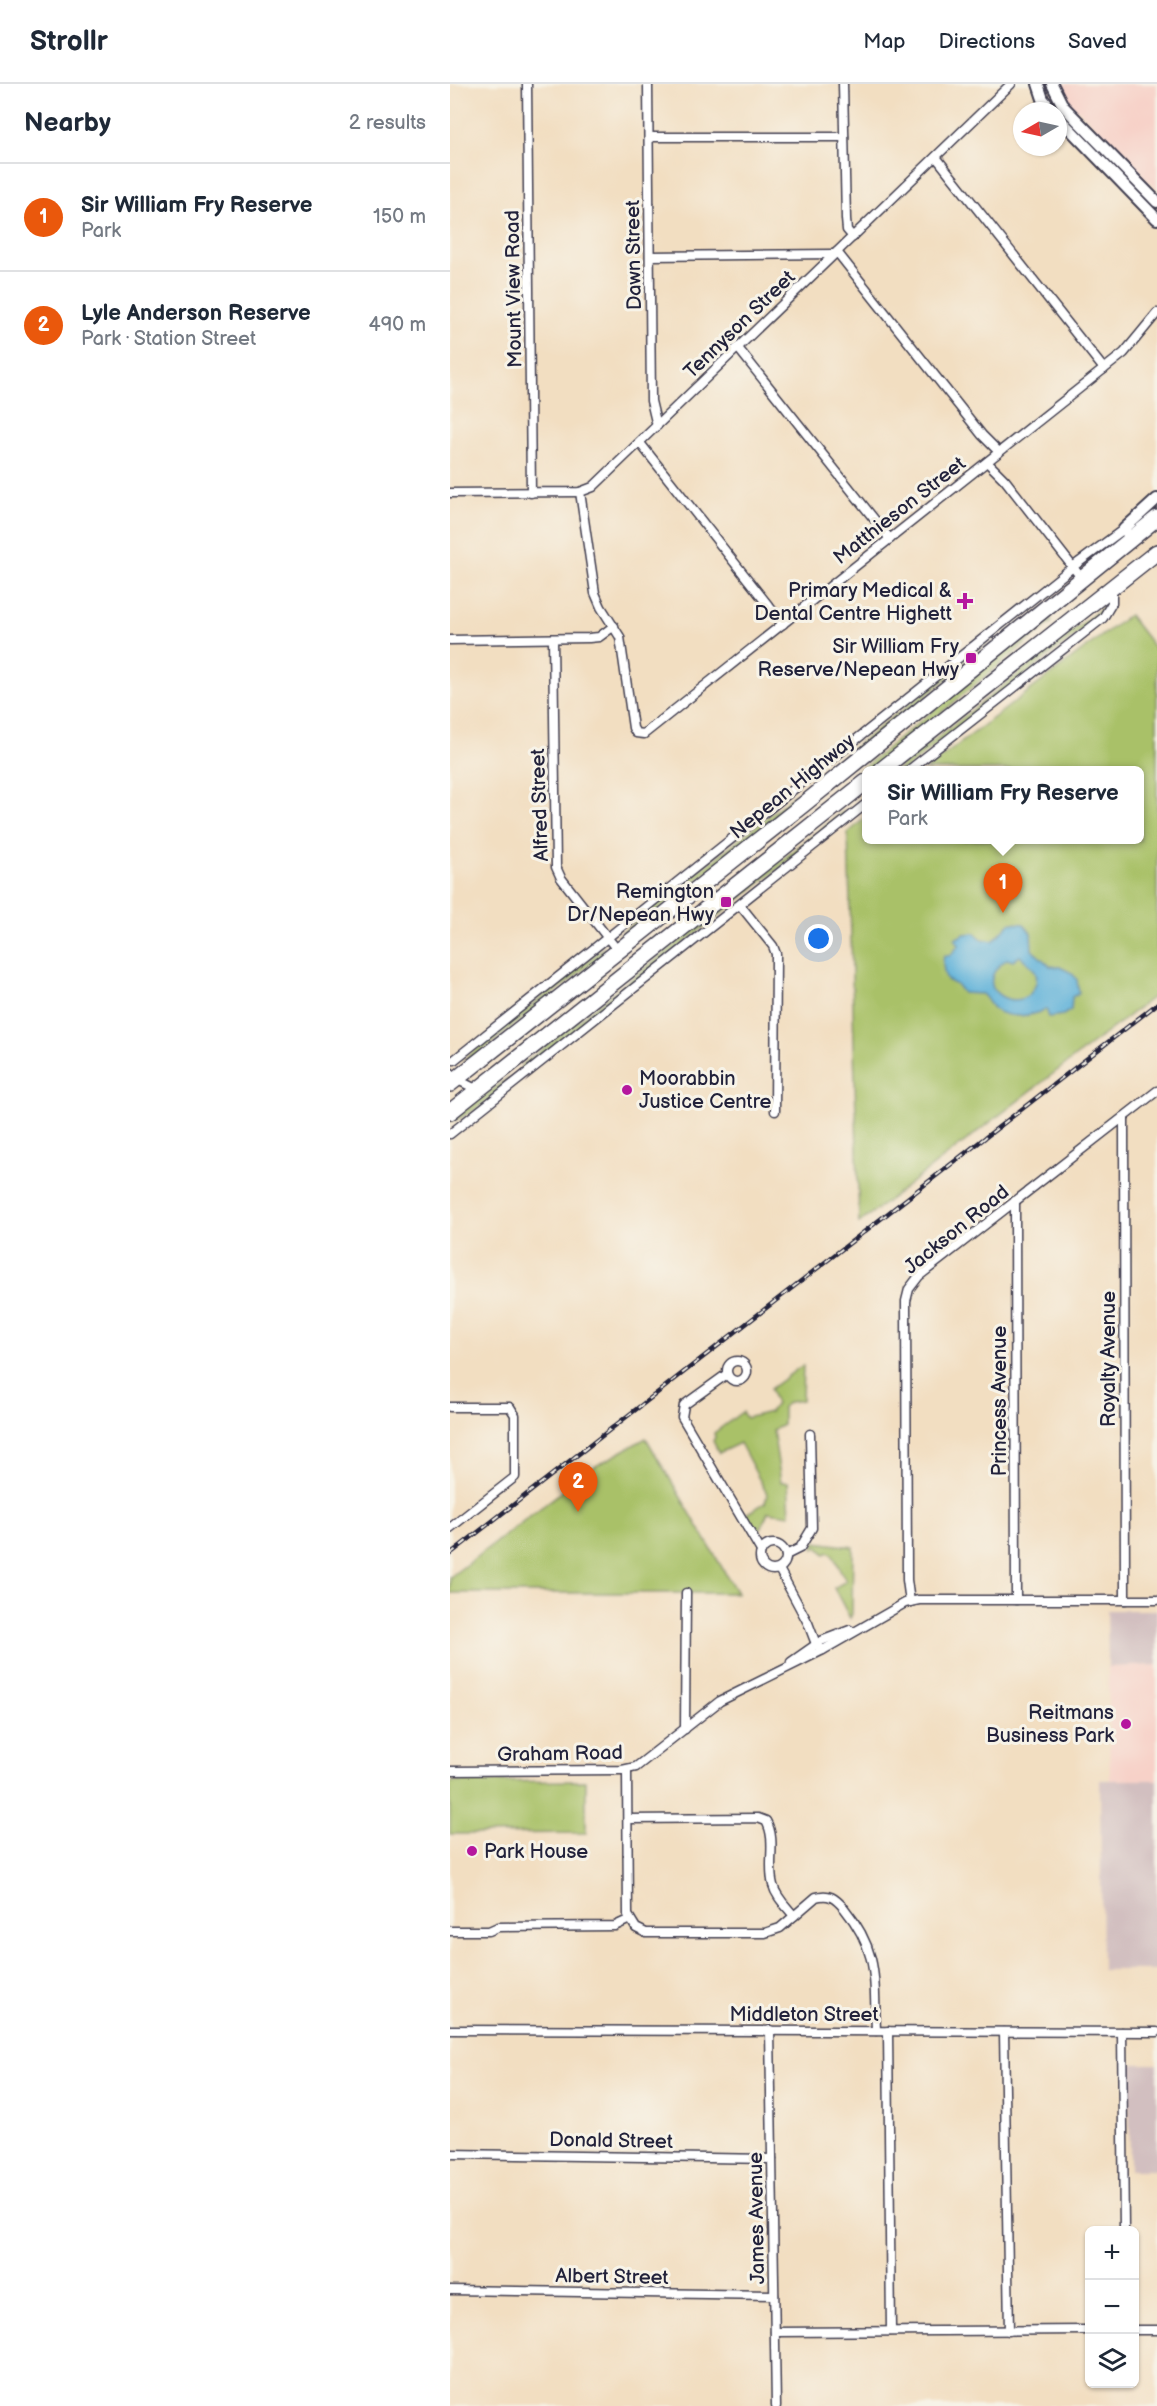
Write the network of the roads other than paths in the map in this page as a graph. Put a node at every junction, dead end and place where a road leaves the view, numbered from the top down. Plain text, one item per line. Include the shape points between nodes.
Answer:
1 (527, 84) edge
2 (648, 84) edge
3 (843, 84) edge
4 (1011, 84) edge
5 (1038, 84) edge
6 (1046, 84) edge
7 (1052, 84) edge
8 (1045, 102) edge
9 (1050, 102) edge
10 (1067, 126) edge
11 (649, 137) junction
12 (844, 137) junction
13 (936, 158) junction
14 (1157, 202) edge
15 (1157, 219) edge
16 (852, 237) junction
17 (836, 253) junction
18 (809, 254) junction
19 (650, 255) junction
20 (815, 274) junction
21 (1157, 313) edge
22 (738, 348) junction
23 (1104, 369) junction
24 (657, 426) junction
25 (639, 443) junction
26 (993, 457) junction
27 (580, 492) junction
28 (531, 493) junction
29 (450, 494) edge
30 (1157, 499) edge
31 (1157, 518) edge
32 (1127, 534) junction
33 (890, 539) junction
34 (1157, 552) edge
35 (1074, 567) junction
36 (1083, 579) junction
37 (1113, 587) junction
38 (783, 624) junction
39 (614, 626) junction
40 (553, 639) junction
41 (450, 640) edge
42 (886, 766) edge
43 (915, 766) edge
44 (830, 783) junction
45 (862, 786) edge
46 (843, 800) junction
47 (862, 808) edge
48 (854, 815) junction
49 (740, 905) junction
50 (608, 937) junction
51 (618, 951) junction
52 (452, 1058) edge
53 (513, 1062) junction
54 (469, 1069) junction
55 (452, 1078) edge
56 (511, 1087) junction
57 (478, 1090) junction
58 (1157, 1091) edge
59 (775, 1111) dead end
60 (450, 1112) edge
61 (1124, 1117) junction
62 (455, 1126) edge
63 (450, 1134) edge
64 (1015, 1201) junction
65 (727, 1374) dead end
66 (450, 1407) edge
67 (810, 1434) dead end
68 (450, 1528) edge
69 (761, 1551) junction
70 (786, 1555) junction
71 (775, 1570) junction
72 (686, 1593) dead end
73 (1017, 1600) junction
74 (1125, 1600) junction
75 (1157, 1600) edge
76 (910, 1602) junction
77 (820, 1645) junction
78 (686, 1699) junction
79 (696, 1720) junction
80 (685, 1729) junction
81 (627, 1770) junction
82 (450, 1771) edge
83 (628, 1819) junction
84 (794, 1916) junction
85 (630, 1919) junction
86 (450, 1931) edge
87 (450, 2030) edge
88 (770, 2030) junction
89 (876, 2031) junction
90 (888, 2031) junction
91 (1004, 2032) junction
92 (1122, 2032) junction
93 (1157, 2032) edge
94 (450, 2154) edge
95 (772, 2159) junction
96 (1124, 2226) edge
97 (450, 2290) edge
98 (774, 2295) junction
99 (1085, 2330) edge
100 (1139, 2330) edge
101 (1157, 2330) edge
102 (891, 2331) junction
103 (1009, 2331) junction
104 (774, 2332) junction
105 (776, 2406) edge

1 - 28 street, Mount View Road
2 - 11 street, Dawn Street
3 - 12 street
4 - 13 street, Tennyson Street
5 - 8 street
6 - 9 street
7 - 14 street via 1063,106
10 - 15 street
11 - 12 street
11 - 19 street, Dawn Street
12 - 16 street via 846,219
13 - 16 street, Tennyson Street
13 - 23 street
16 - 17 street, Tennyson Street
17 - 18 street
17 - 20 street, Tennyson Street
17 - 26 street via 982,435
18 - 19 street
18 - 20 street
19 - 24 street, Dawn Street via 651,401
20 - 22 street, Tennyson Street
21 - 23 street, Matthieson Street via 1131,346
22 - 24 street, Tennyson Street
22 - 33 street
23 - 26 street, Matthieson Street
24 - 25 street, Tennyson Street
25 - 27 street, Tennyson Street via 593,488
25 - 38 street
26 - 33 street, Matthieson Street
26 - 35 street via 1005,480
27 - 28 street
27 - 39 street via 595,593
28 - 29 street
30 - 32 street
31 - 32 highway, Nepean Highway
32 - 35 street
32 - 36 highway, Nepean Highway
33 - 38 street, Matthieson Street
34 - 37 highway
35 - 36 street
35 - 50 street
36 - 44 highway, Nepean Highway
37 - 42 highway
37 - 43 street via 1106,615
38 - 39 street, Matthieson Street via 644,734 635,725 622,644
39 - 40 street via 599,637
40 - 41 street
40 - 50 street, Alfred Street via 556,867
44 - 46 highway
44 - 51 highway, Nepean Highway
45 - 46 highway
46 - 48 street
46 - 53 highway
47 - 48 street
48 - 49 street
49 - 56 street
49 - 59 street via 776,954
50 - 51 street, Alfred Street
50 - 52 street
51 - 54 highway, Nepean Highway
52 - 54 street
53 - 56 street
53 - 57 highway
54 - 55 highway, Nepean Highway
55 - 57 street
56 - 62 street
57 - 60 highway
58 - 61 street, Jackson Road
61 - 64 street, Jackson Road
61 - 74 street, Royalty Avenue
62 - 63 street
64 - 73 street, Princess Avenue
64 - 76 street, Jackson Road via 920,1276 907,1295
65 - 69 street via 684,1405 682,1418
66 - 68 street via 510,1407 515,1415 516,1477
67 - 70 street via 812,1528 800,1548
69 - 70 street via 774,1544 781,1546
69 - 71 street via 760,1562
70 - 71 street via 785,1563
71 - 77 street
72 - 78 street
73 - 74 street, Graham Road
73 - 76 street, Graham Road
74 - 75 street, Graham Road
76 - 77 street, Graham Road
77 - 79 street, Graham Road via 720,1701
78 - 79 street
78 - 80 street
79 - 80 street, Graham Road
80 - 81 street, Graham Road via 641,1764
81 - 82 street, Graham Road
81 - 83 street
83 - 84 street via 766,1821 771,1829 772,1883
83 - 85 street
84 - 85 street via 780,1928 765,1933 646,1933
84 - 89 street via 824,1894 837,1900 859,1926 874,1970
85 - 86 street via 615,1926
87 - 88 street, Middleton Street
88 - 89 street, Middleton Street
88 - 95 street, James Avenue
89 - 90 street, Middleton Street
90 - 91 street, Middleton Street
90 - 102 street
91 - 92 street, Middleton Street
91 - 103 street
92 - 93 street, Middleton Street
92 - 96 street
94 - 95 street, Donald Street
95 - 98 street, James Avenue
97 - 98 street, Albert Street
98 - 104 street, James Avenue
99 - 103 street
100 - 101 street
102 - 103 street
102 - 104 street
104 - 105 street, James Avenue

